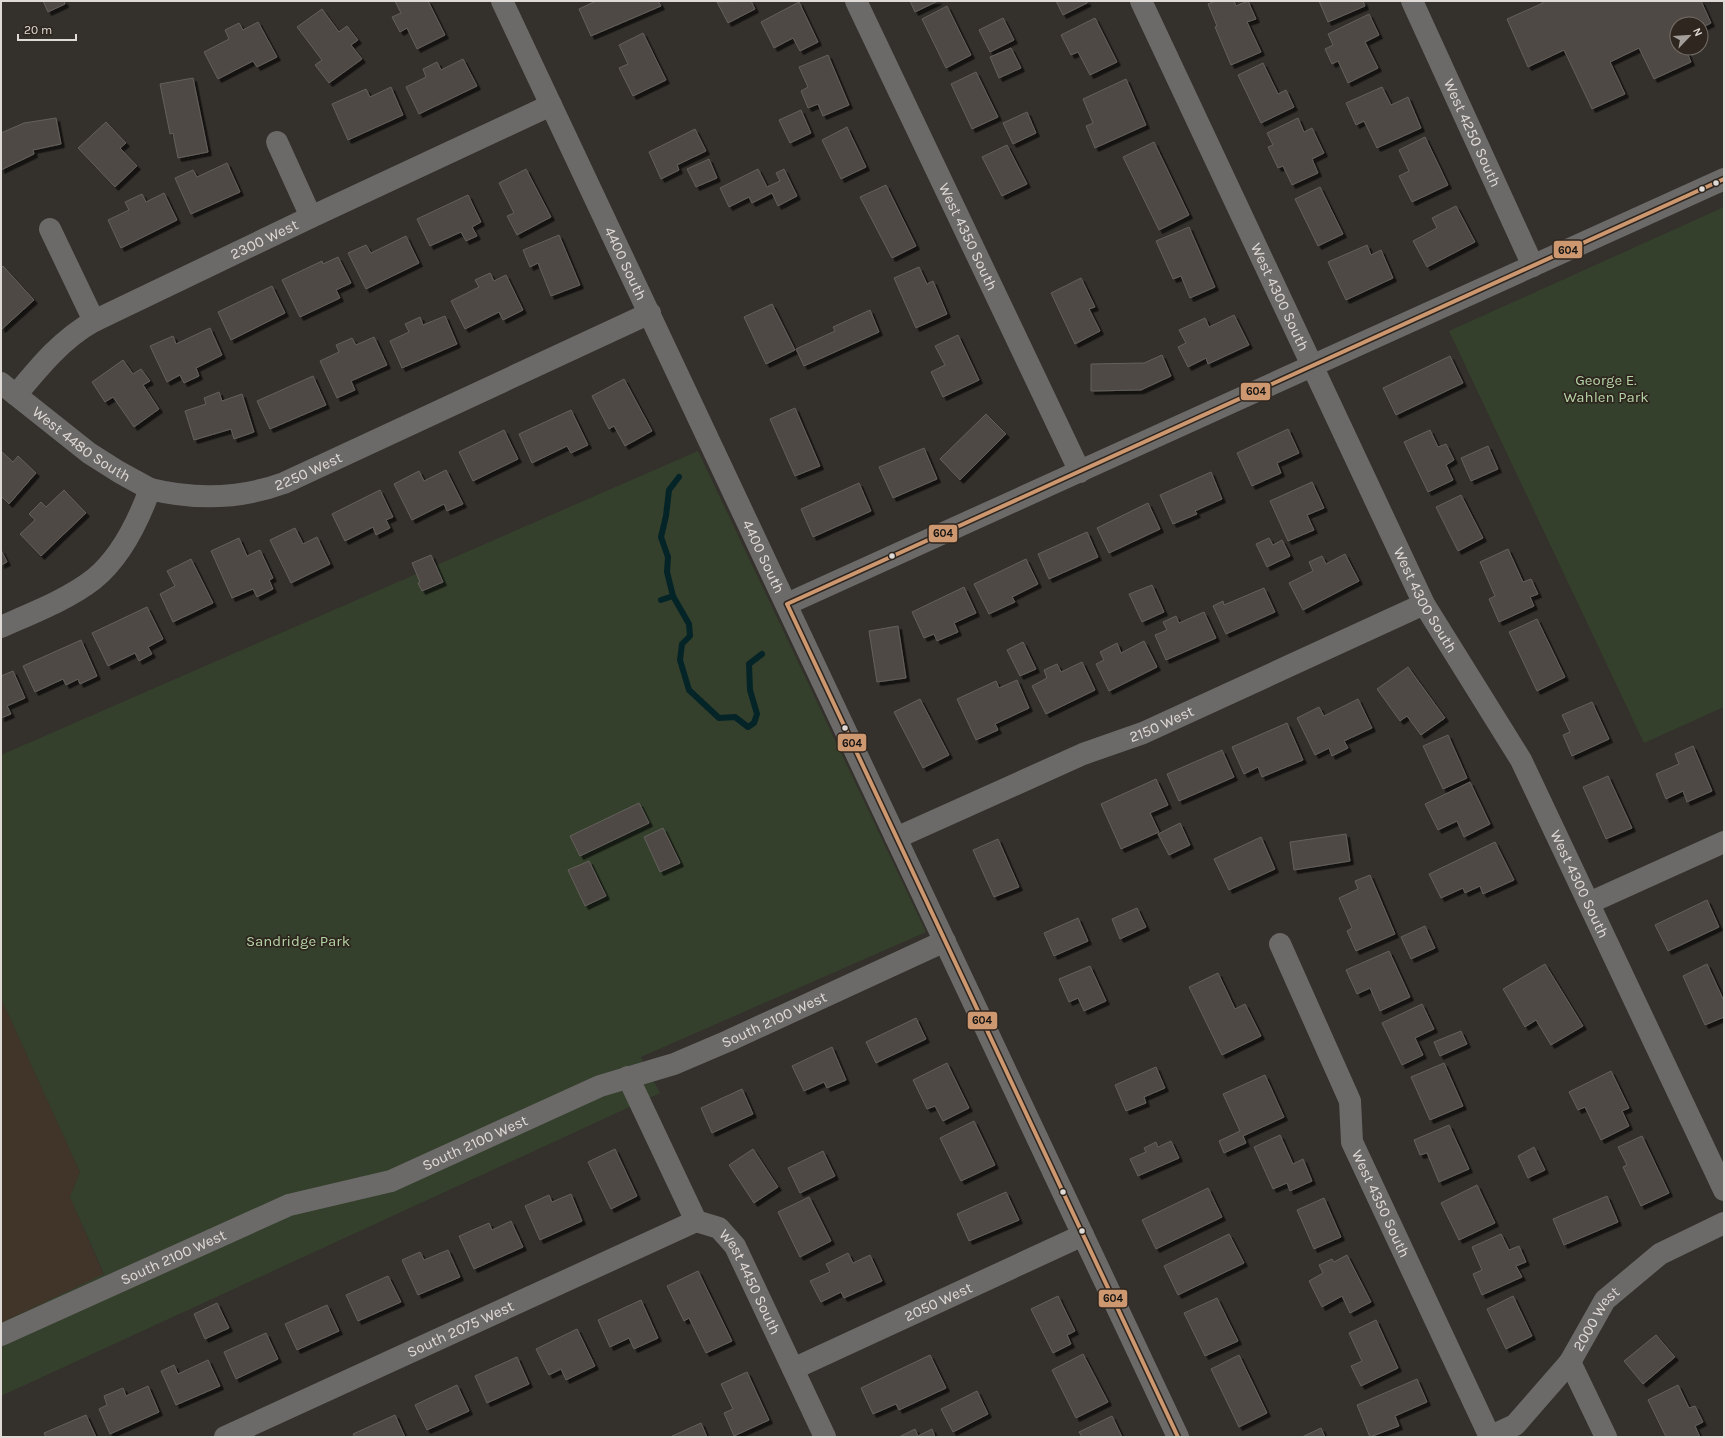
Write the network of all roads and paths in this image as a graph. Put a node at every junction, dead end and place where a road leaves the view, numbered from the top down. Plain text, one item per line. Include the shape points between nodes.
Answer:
1 (502, 1) edge
2 (856, 1) edge
3 (1141, 1) edge
4 (1412, 1) edge
5 (551, 105) junction
6 (277, 142) dead end
7 (1724, 179) edge
8 (311, 217) junction
9 (50, 229) dead end
10 (1534, 266) junction
11 (650, 313) junction
12 (94, 320) junction
13 (1312, 366) junction
14 (8, 389) edge
15 (1080, 472) junction
16 (150, 489) junction
17 (787, 604) junction
18 (1424, 604) junction
19 (1, 627) edge
20 (896, 838) junction
21 (1724, 842) edge
22 (1588, 903) junction
23 (945, 941) junction
24 (1280, 944) dead end
25 (628, 1077) junction
26 (1724, 1190) edge
27 (696, 1221) junction
28 (1724, 1223) edge
29 (1084, 1235) junction
30 (1, 1335) edge
31 (1570, 1362) junction
32 (794, 1369) junction
33 (225, 1437) edge
34 (825, 1437) edge
35 (1178, 1437) edge
36 (1490, 1437) edge
37 (1606, 1437) edge

1 - 5 street, 4400 South
2 - 15 street, West 4350 South
3 - 13 street, West 4300 South
4 - 10 street, West 4250 South
5 - 8 street, 2300 West
5 - 11 street, 4400 South
6 - 8 street
7 - 10 street
8 - 12 street, 2300 West
9 - 12 street
10 - 13 street
11 - 16 street, 2250 West via 284,484 204,497 169,494
11 - 17 street, 4400 South
12 - 14 street, 2300 West via 72,334
13 - 15 street
13 - 18 street, West 4300 South
14 - 16 street, West 4480 South via 89,453
15 - 17 street
16 - 19 street via 142,512 127,539 93,580 74,592
17 - 20 street, 4400 South
18 - 20 street, 2150 West via 1143,733 1083,754
18 - 22 street, West 4300 South via 1521,760
20 - 23 street, 4400 South
21 - 22 street
22 - 26 street, West 4300 South
23 - 25 street, South 2100 West via 728,1041 674,1064
23 - 29 street, 4400 South
24 - 36 street, West 4350 South via 1350,1101 1352,1142
25 - 27 street, West 4450 South
25 - 30 street, South 2100 West via 600,1086 391,1181 290,1205
27 - 32 street, West 4450 South via 719,1228 736,1246
27 - 33 street, South 2075 West
28 - 31 street, 2000 West via 1660,1254 1605,1300
29 - 32 street, 2050 West
29 - 35 street, 4400 South
31 - 36 street, 2000 West via 1515,1425
31 - 37 street
32 - 34 street, West 4450 South

